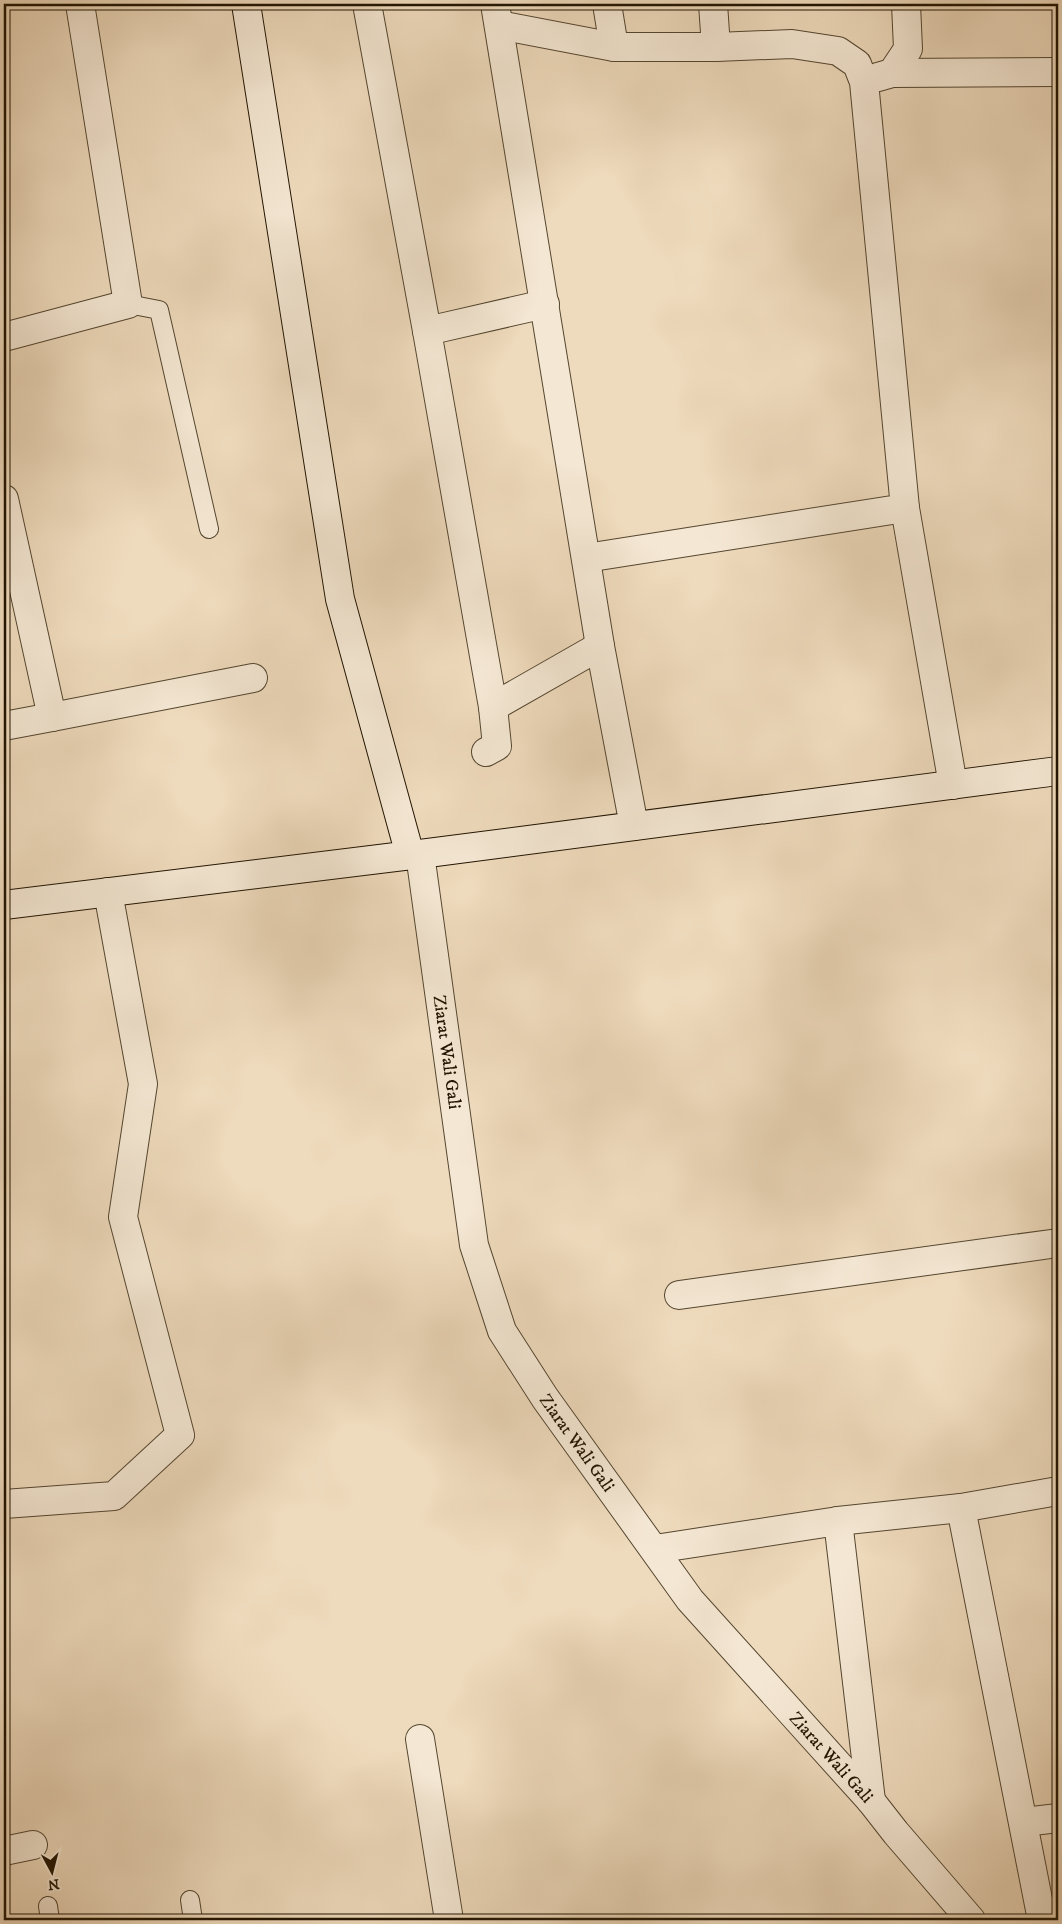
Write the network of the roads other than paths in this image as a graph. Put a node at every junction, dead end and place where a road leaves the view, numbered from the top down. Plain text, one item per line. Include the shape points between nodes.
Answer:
1 (80, 4) edge
2 (246, 4) edge
3 (367, 4) edge
4 (608, 4) edge
5 (713, 4) edge
6 (906, 4) edge
7 (497, 14) edge
8 (614, 47) junction
9 (716, 47) junction
10 (1058, 72) edge
11 (892, 73) junction
12 (864, 82) junction
13 (128, 304) junction
14 (545, 304) junction
15 (426, 331) junction
16 (4, 337) edge
17 (4, 499) edge
18 (905, 508) junction
19 (209, 529) dead end
20 (586, 558) junction
21 (600, 646) junction
22 (252, 678) dead end
23 (493, 707) junction
24 (52, 717) junction
25 (4, 726) edge
26 (486, 752) dead end
27 (1058, 771) edge
28 (953, 785) junction
29 (634, 826) junction
30 (415, 854) junction
31 (108, 892) junction
32 (4, 905) edge
33 (1058, 1243) edge
34 (679, 1295) dead end
35 (1058, 1491) edge
36 (4, 1504) edge
37 (961, 1508) junction
38 (838, 1521) junction
39 (655, 1549) junction
40 (420, 1739) dead end
41 (871, 1801) junction
42 (1058, 1818) edge
43 (1024, 1822) junction
44 (33, 1845) dead end
45 (4, 1851) edge
46 (190, 1900) dead end
47 (193, 1920) edge
48 (449, 1920) edge
49 (971, 1920) edge
50 (1042, 1920) edge

1 - 13 street
2 - 30 street, Ziarat Wali Gali via 340,599
3 - 15 street
4 - 8 street
5 - 9 street
6 - 11 street via 908,49
7 - 8 street
7 - 14 street
8 - 9 street
9 - 12 street via 792,44 838,51 857,64
10 - 11 street
11 - 12 street
12 - 18 street
13 - 16 street
13 - 19 lane via 159,310
14 - 15 street
14 - 20 street
15 - 23 street
17 - 24 street
18 - 20 street
18 - 28 street
20 - 21 street
21 - 23 street
21 - 29 street
22 - 24 street
23 - 26 street via 497,746
24 - 25 street
27 - 28 street
28 - 29 street
29 - 30 street
30 - 31 street
30 - 39 street, Ziarat Wali Gali via 474,1245 502,1331 544,1398
31 - 32 street
31 - 36 street via 143,1084 123,1217 180,1435 114,1496
33 - 34 street
35 - 37 street
37 - 38 street
37 - 43 street
38 - 39 street
38 - 41 street
39 - 41 street, Ziarat Wali Gali via 690,1600
40 - 48 street
41 - 49 street, Ziarat Wali Gali
42 - 43 street
43 - 50 street
44 - 45 street
46 - 47 lane

